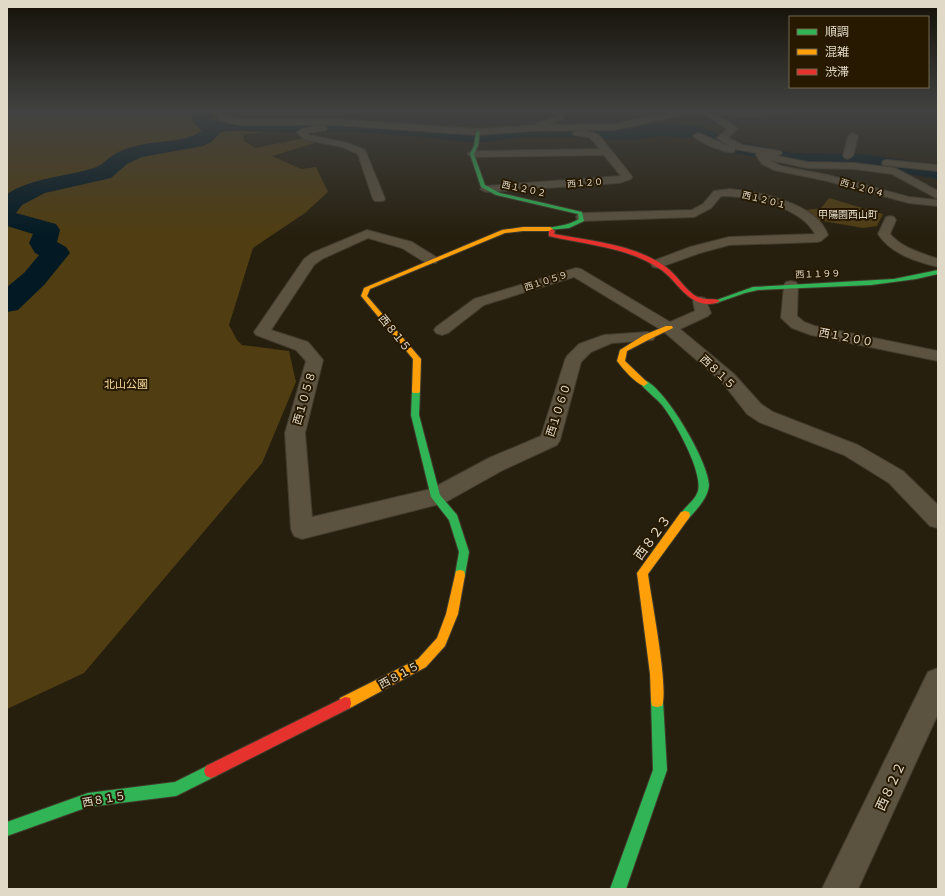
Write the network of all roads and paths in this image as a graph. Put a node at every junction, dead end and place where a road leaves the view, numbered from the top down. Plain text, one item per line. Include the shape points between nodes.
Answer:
1 (362, 152) edge
2 (607, 152) joint
3 (741, 152) edge
4 (770, 152) edge
5 (849, 152) edge
6 (472, 154) joint
7 (761, 155) junction
8 (848, 156) junction
9 (938, 168) edge
10 (486, 189) junction
11 (938, 196) edge
12 (379, 199) dead end
13 (938, 203) edge
14 (582, 217) junction
15 (890, 220) dead end
16 (552, 231) junction
17 (431, 260) junction
18 (938, 263) edge
19 (658, 264) junction
20 (938, 272) edge
21 (791, 285) junction
22 (700, 302) junction
23 (669, 328) junction
24 (442, 330) dead end
25 (647, 337) junction
26 (938, 356) edge
27 (436, 497) junction
28 (938, 519) edge
29 (938, 682) edge
30 (7, 829) edge
31 (618, 889) edge
32 (840, 889) edge

1 - 12 street
2 - 6 street
2 - 10 street, 西１２０ via 627,177 619,180
3 - 7 street
4 - 8 street via 800,157
5 - 8 street
6 - 10 street, 西１２０２ via 480,183
7 - 11 street, 西１２０４ via 807,165 854,166 895,172
7 - 13 street, 西１２０４ via 766,162 778,168 828,178 909,200
8 - 9 street
10 - 14 street, 西１２０２ via 498,194 568,208 580,213
14 - 16 street via 578,223
14 - 19 street, 西１２０１ via 694,213 708,206 718,193 728,192 786,204 802,212 822,235 817,238 729,241
15 - 18 street via 884,234 887,239 899,248
16 - 17 street, 西８１５ via 504,231
16 - 19 street, 西８１５ via 551,235 634,254
17 - 27 street, 西８１５ via 367,288 364,296 417,359 415,415
17 - 27 street, 西１０５８ via 407,245 367,234 309,262 262,332 302,346 315,360 295,433 302,529
19 - 22 street, 西８１５
20 - 21 street, 西１１９９ via 881,282
21 - 22 street, 西１１９９ via 750,289 714,302
21 - 26 street, 西１２００ via 789,318 798,325 811,330
22 - 23 street via 703,313
23 - 24 street, 西１０５９ via 576,272 479,302
23 - 25 street, 西８２３
23 - 28 street, 西８１５ via 728,378 754,409 850,450 896,477
25 - 27 street, 西１０６０ via 610,338 585,348 573,360 550,440 496,464
25 - 31 street, 西８２３ via 624,350 621,361 652,389 669,409 700,466 704,484 701,497 676,524 642,573 656,674 660,770
27 - 30 street, 西８１５ via 453,518 464,552 452,614 441,642 422,663 176,789 88,800
29 - 32 street, 西８２２

